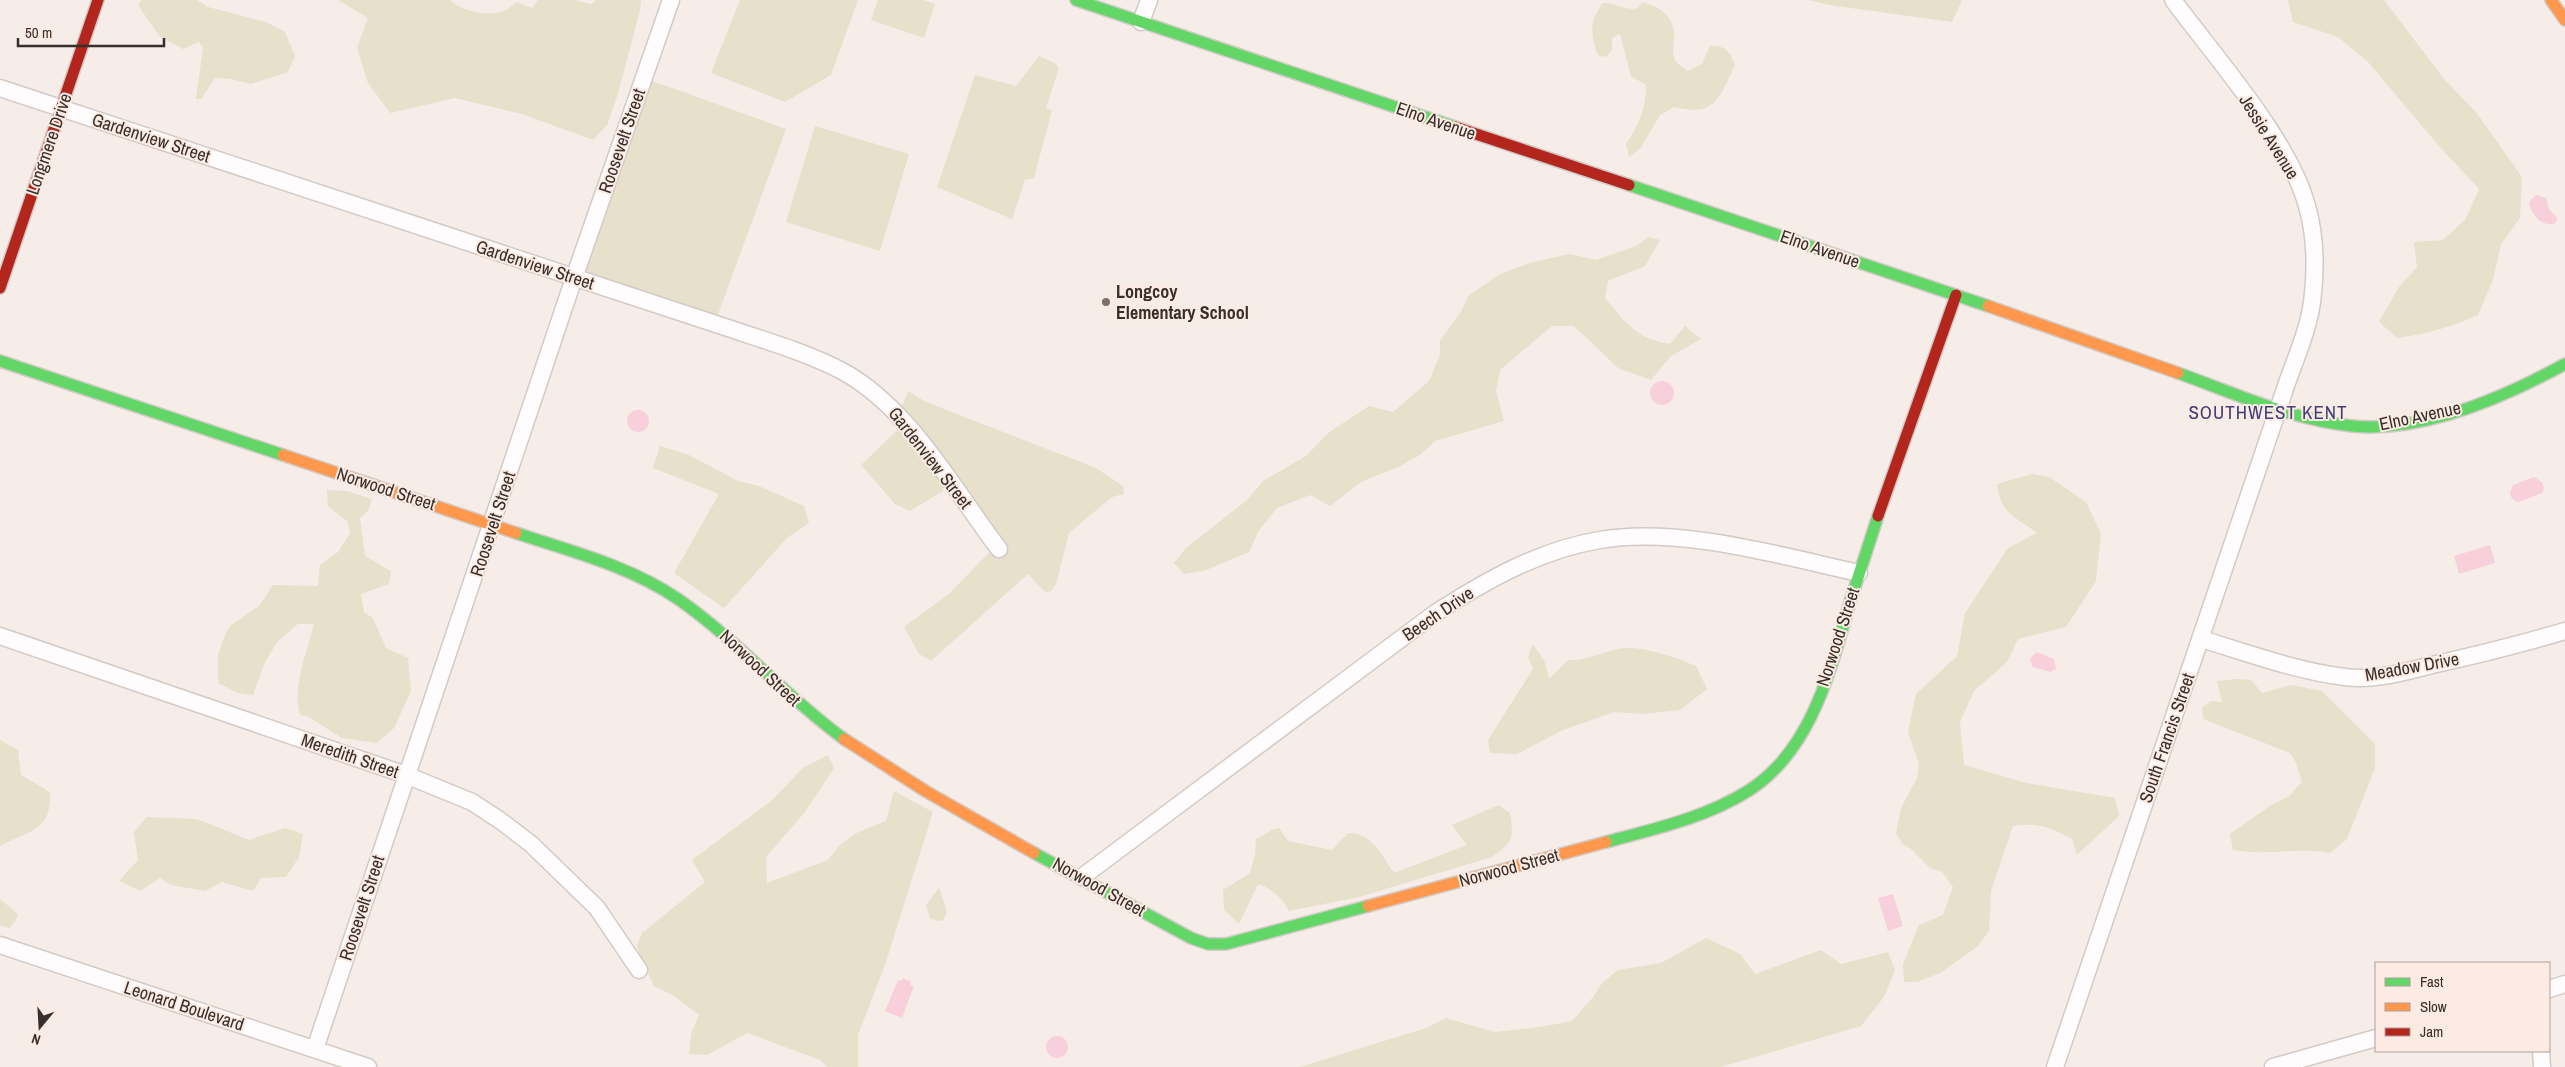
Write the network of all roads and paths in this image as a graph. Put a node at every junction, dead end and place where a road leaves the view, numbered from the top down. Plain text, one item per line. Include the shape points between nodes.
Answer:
1 (98, 0) edge
2 (671, 0) edge
3 (1076, 0) edge
4 (1149, 0) edge
5 (2173, 0) edge
6 (2552, 0) edge
7 (2565, 20) edge
8 (1142, 22) junction
9 (0, 88) edge
10 (61, 108) junction
11 (574, 278) junction
12 (0, 288) edge
13 (1956, 294) junction
14 (0, 361) edge
15 (2565, 364) edge
16 (2278, 409) junction
17 (492, 525) junction
18 (999, 549) dead end
19 (1859, 573) junction
20 (2565, 631) edge
21 (0, 636) edge
22 (2201, 639) junction
23 (406, 775) junction
24 (1082, 877) junction
25 (0, 945) edge
26 (639, 970) dead end
27 (2565, 984) edge
28 (2550, 989) edge
29 (2375, 1038) edge
30 (315, 1049) junction
31 (2541, 1052) edge
32 (368, 1067) edge
33 (2056, 1067) edge
34 (2276, 1067) edge
35 (2542, 1067) edge

1 - 10 street, Longmere Drive
2 - 11 street, Roosevelt Street
3 - 8 street, Elno Avenue
4 - 8 street
5 - 16 street, Jessie Avenue via 2263,121 2290,165 2307,205 2315,252 2313,295
6 - 7 street
8 - 13 street, Elno Avenue
9 - 10 street, Gardenview Street
10 - 11 street, Gardenview Street
10 - 12 street, Longmere Drive
11 - 17 street, Roosevelt Street
11 - 18 street, Gardenview Street via 742,333 842,371 884,400 909,426
13 - 16 street, Elno Avenue
13 - 19 street, Norwood Street
14 - 17 street, Norwood Street
15 - 16 street, Elno Avenue via 2462,409 2394,425 2336,424
16 - 22 street, South Francis Street
17 - 23 street, Roosevelt Street via 419,745
17 - 24 street, Norwood Street via 622,569 662,587 712,624 809,712 844,739 953,807
19 - 24 street, Beech Drive via 1711,543 1645,536 1600,539 1560,549 1480,585 1434,614
19 - 24 street, Norwood Street via 1818,699 1804,730 1785,760 1754,789 1714,810 1226,944 1208,944 1191,938
20 - 22 street, Meadow Drive via 2465,658 2369,677 2322,673
21 - 23 street, Meredith Street
22 - 33 street, South Francis Street
23 - 26 street, Meredith Street via 472,802 531,844 597,908
23 - 30 street, Roosevelt Street
25 - 30 street, Leonard Boulevard
27 - 28 street
29 - 34 street
30 - 32 street, Leonard Boulevard
31 - 35 street

